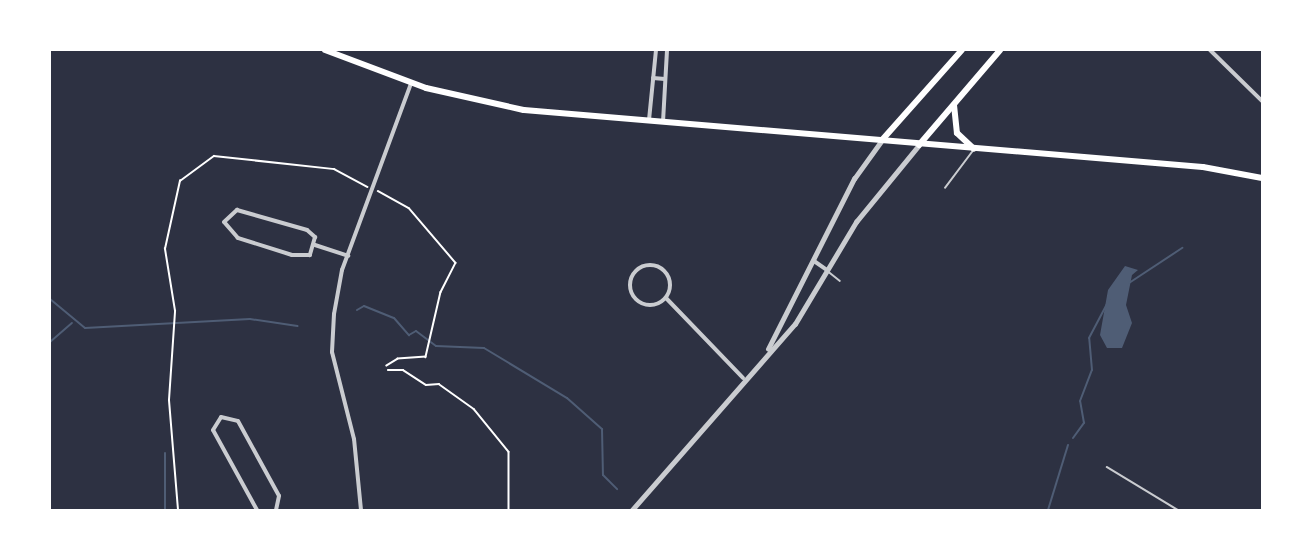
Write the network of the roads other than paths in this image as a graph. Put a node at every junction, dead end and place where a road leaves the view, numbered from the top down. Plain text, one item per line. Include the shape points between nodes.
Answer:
1 (325, 50) edge
2 (656, 50) edge
3 (667, 50) edge
4 (962, 50) edge
5 (1000, 50) edge
6 (1210, 50) edge
7 (653, 78) junction
8 (665, 79) junction
9 (411, 83) junction
10 (1263, 101) edge
11 (954, 104) junction
12 (649, 122) junction
13 (663, 123) junction
14 (882, 140) junction
15 (919, 145) junction
16 (975, 149) junction
17 (1263, 178) edge
18 (945, 188) dead end
19 (315, 245) junction
20 (348, 256) junction
21 (814, 261) junction
22 (827, 270) junction
23 (840, 282) dead end
24 (666, 298) junction
25 (761, 359) junction
26 (743, 378) junction
27 (1107, 468) dead end
28 (257, 510) edge
29 (276, 510) edge
30 (361, 510) edge
31 (632, 510) edge
32 (1178, 510) edge

1 - 9 main road
2 - 7 street
3 - 8 street
4 - 14 main road
5 - 11 main road
6 - 10 street
7 - 8 street
7 - 12 street
8 - 13 street
9 - 12 main road via 524,110
9 - 20 street
11 - 15 main road
11 - 16 main road via 957,133
12 - 13 main road
13 - 14 main road
14 - 15 main road
14 - 21 street via 854,179
15 - 16 main road
15 - 22 street via 856,222
16 - 17 main road via 1203,167
16 - 18 lane
19 - 19 street via 310,255 292,255 238,238 224,222 230,212 248,212 307,230
19 - 20 street
20 - 30 street via 334,314 332,352 354,439
21 - 22 street
21 - 25 street
22 - 23 lane
22 - 25 street via 795,324
24 - 24 street via 669,279 661,268 649,265 633,276 630,289 637,300 655,305
24 - 26 street
25 - 26 street
26 - 31 street
27 - 32 lane
28 - 29 street via 213,430 220,417 238,421 279,496

